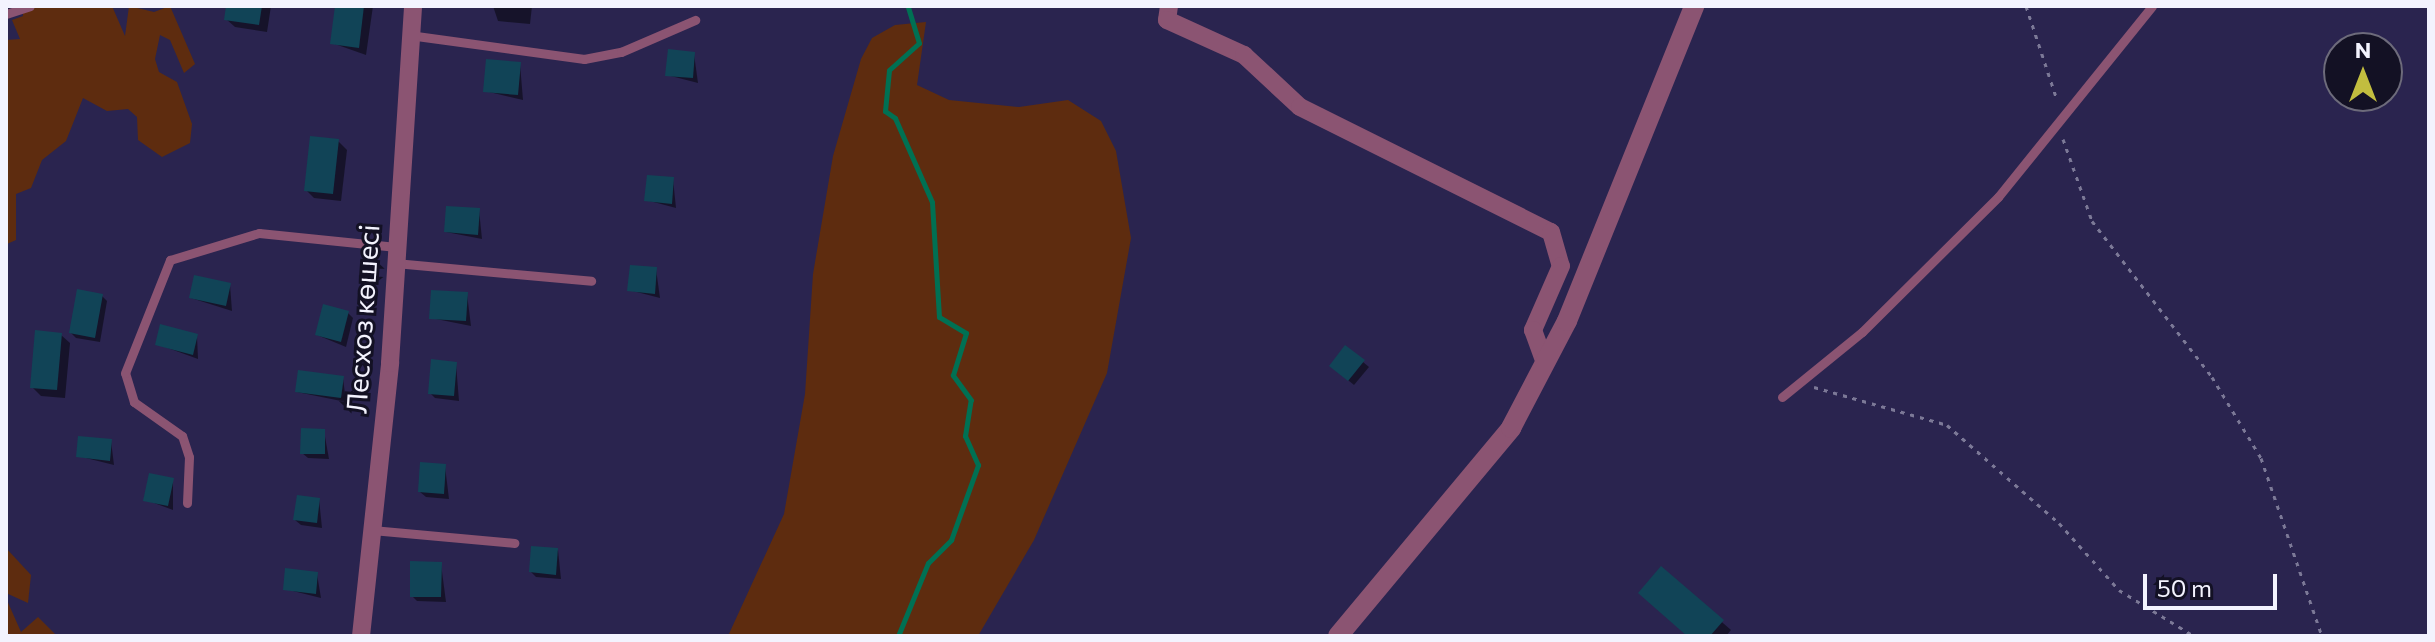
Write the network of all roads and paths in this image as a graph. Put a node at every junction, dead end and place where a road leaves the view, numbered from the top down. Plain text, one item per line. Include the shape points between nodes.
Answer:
1 (30, 6) edge
2 (413, 6) edge
3 (1169, 6) edge
4 (1694, 6) edge
5 (2026, 6) edge
6 (2152, 6) edge
7 (6, 14) edge
8 (695, 20) dead end
9 (409, 35) junction
10 (2062, 117) junction
11 (395, 255) junction
12 (591, 281) dead end
13 (1545, 363) junction
14 (1800, 382) junction
15 (1782, 397) dead end
16 (187, 503) dead end
17 (372, 530) junction
18 (514, 543) dead end
19 (361, 636) edge
20 (1338, 636) edge
21 (2194, 636) edge
22 (2322, 636) edge

1 - 7 lane
2 - 9 street, Лесхоз көшесі
3 - 13 street via 1167,20 1244,55 1300,107 1551,232 1561,266 1533,330
4 - 13 street
5 - 10 path
6 - 10 lane
8 - 9 lane via 621,52 584,59
9 - 11 street, Лесхоз көшесі
10 - 14 lane via 1998,197 1862,332
10 - 22 path via 2063,152 2092,221 2212,377 2261,458
11 - 12 lane
11 - 16 lane via 259,233 170,260 125,373 134,402 182,436 189,457
11 - 17 street, Лесхоз көшесі
13 - 20 street via 1511,428
14 - 15 lane
14 - 21 path via 1947,425 2059,523 2119,590
17 - 18 lane
17 - 19 street, Лесхоз көшесі

